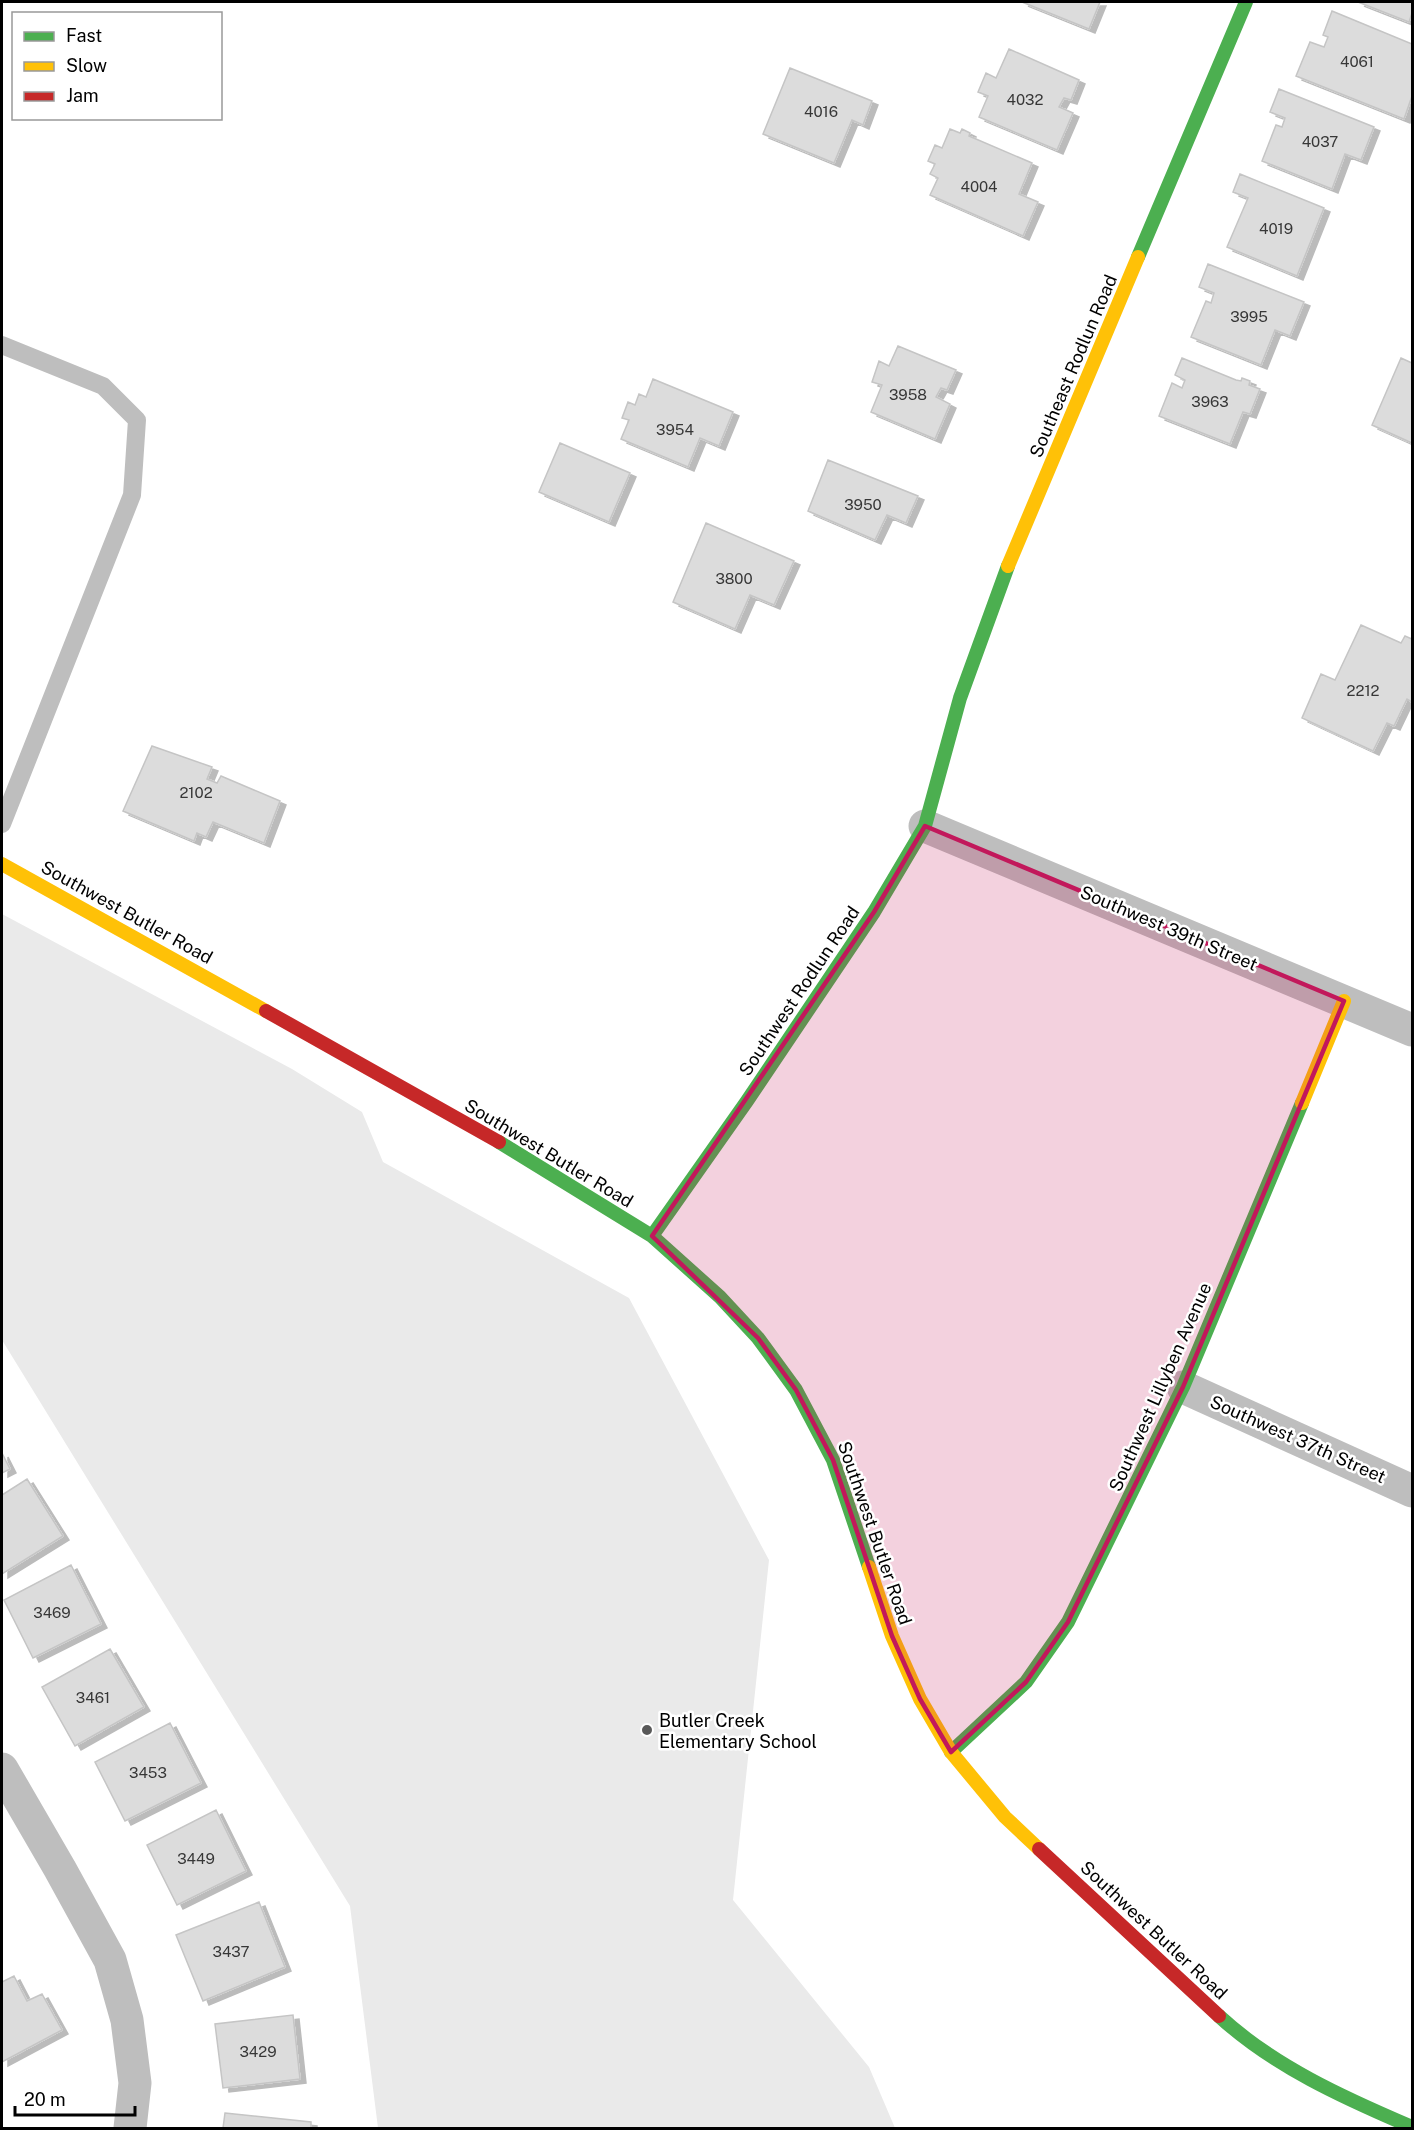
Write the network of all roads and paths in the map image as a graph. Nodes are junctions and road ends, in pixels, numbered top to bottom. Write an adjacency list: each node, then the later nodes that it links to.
1 (1246, 2): 3 (street, Southeast Rodlun Road)
2 (2, 345): 4 (lane)
3 (945, 750): 5 (street, Southwest Rodlun Road)
4 (2, 824)
5 (925, 826): 7 (street, Southwest 39th Street); 9 (street, Southwest Rodlun Road)
6 (2, 864): 9 (street, Southwest Butler Road)
7 (1344, 1001): 8 (street, Southwest 39th Street); 10 (street, Southwest Lillyben Avenue)
8 (1413, 1030)
9 (652, 1236): 12 (street, Southwest Butler Road)
10 (1183, 1388): 11 (street, Southwest 37th Street); 12 (street, Southwest Lillyben Avenue)
11 (1413, 1491)
12 (951, 1752): 14 (street, Southwest Butler Road)
13 (2, 1769): 15 (street)
14 (1413, 2127)
15 (130, 2128)

